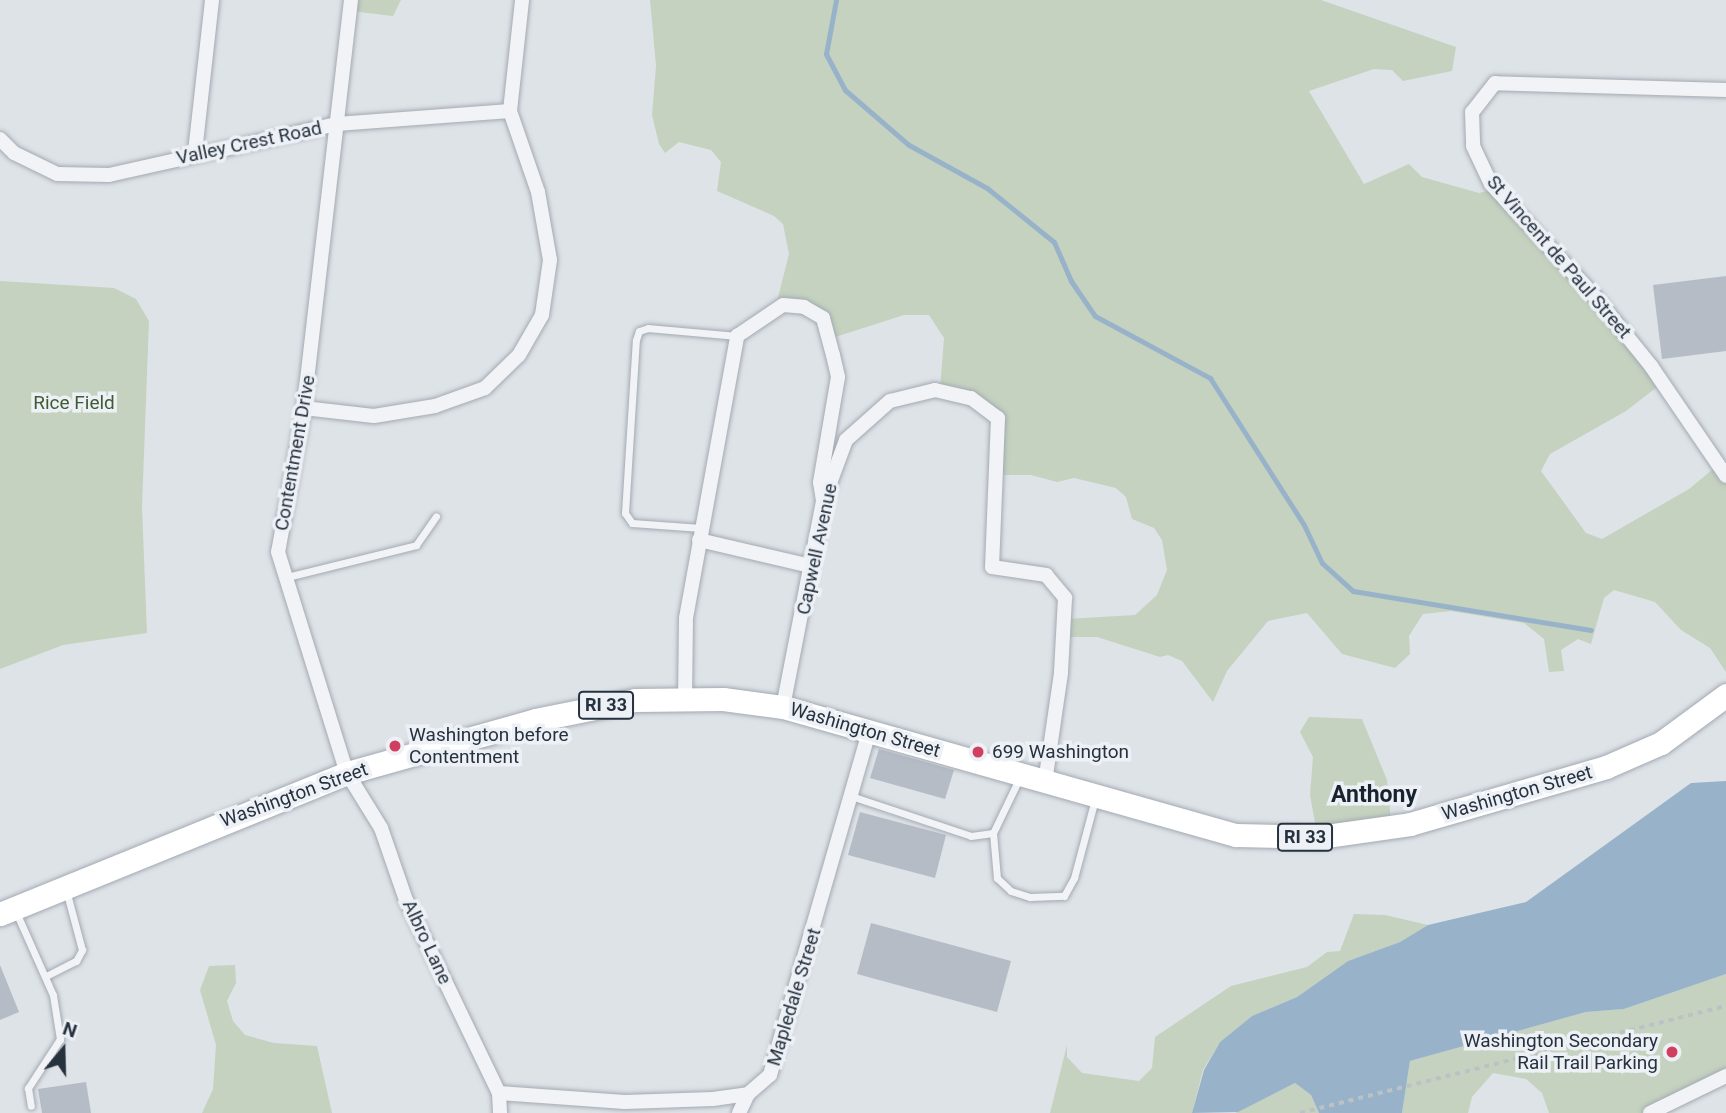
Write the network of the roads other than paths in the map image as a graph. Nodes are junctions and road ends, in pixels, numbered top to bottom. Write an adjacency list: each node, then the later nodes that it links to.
1 (212, 0): 8 (street)
2 (351, 0): 6 (street, Contentment Drive)
3 (522, 0): 5 (street)
4 (1726, 90): 11 (street, St Vincent de Paul Street)
5 (510, 111): 6 (street, Valley Crest Road); 10 (street)
6 (337, 124): 8 (street, Valley Crest Road); 10 (street, Contentment Drive)
7 (0, 139): 8 (street, Valley Crest Road)
8 (195, 152)
9 (737, 336): 12 (street); 14 (street); 14 (lane)
10 (304, 408): 16 (street, Contentment Drive)
11 (1726, 476)
12 (823, 502): 15 (street, Capwell Avenue); 23 (street, Capwell Avenue)
13 (436, 516): 16 (lane)
14 (700, 534): 15 (street); 18 (street)
15 (811, 566): 19 (street, Capwell Avenue)
16 (286, 577): 21 (street, Contentment Drive)
17 (1726, 695): 25 (main road, Washington Street / RI 33)
18 (685, 700): 19 (main road, Washington Street / RI 33); 21 (main road, Washington Street / RI 33)
19 (783, 707): 20 (main road, Washington Street / RI 33)
20 (869, 731): 22 (main road, Washington Street / RI 33); 24 (street, Mapledale Street)
21 (346, 773): 27 (main road, Washington Street / RI 33); 31 (street, Albro Lane)
22 (1020, 775): 23 (main road, Washington Street / RI 33); 26 (lane)
23 (1045, 783): 25 (main road, Washington Street / RI 33)
24 (851, 796): 26 (lane); 32 (street, Mapledale Street)
25 (1096, 798): 26 (lane)
26 (993, 833)
27 (65, 887): 28 (main road, Washington Street / RI 33); 29 (lane)
28 (7, 911): 29 (lane)
29 (46, 976): 33 (lane)
30 (1726, 1076): 36 (street)
31 (499, 1093): 32 (street); 34 (street, Albro Lane)
32 (748, 1094): 35 (street, Mapledale Street)
33 (30, 1106)
34 (500, 1113)
35 (739, 1113)
36 (1650, 1113)

